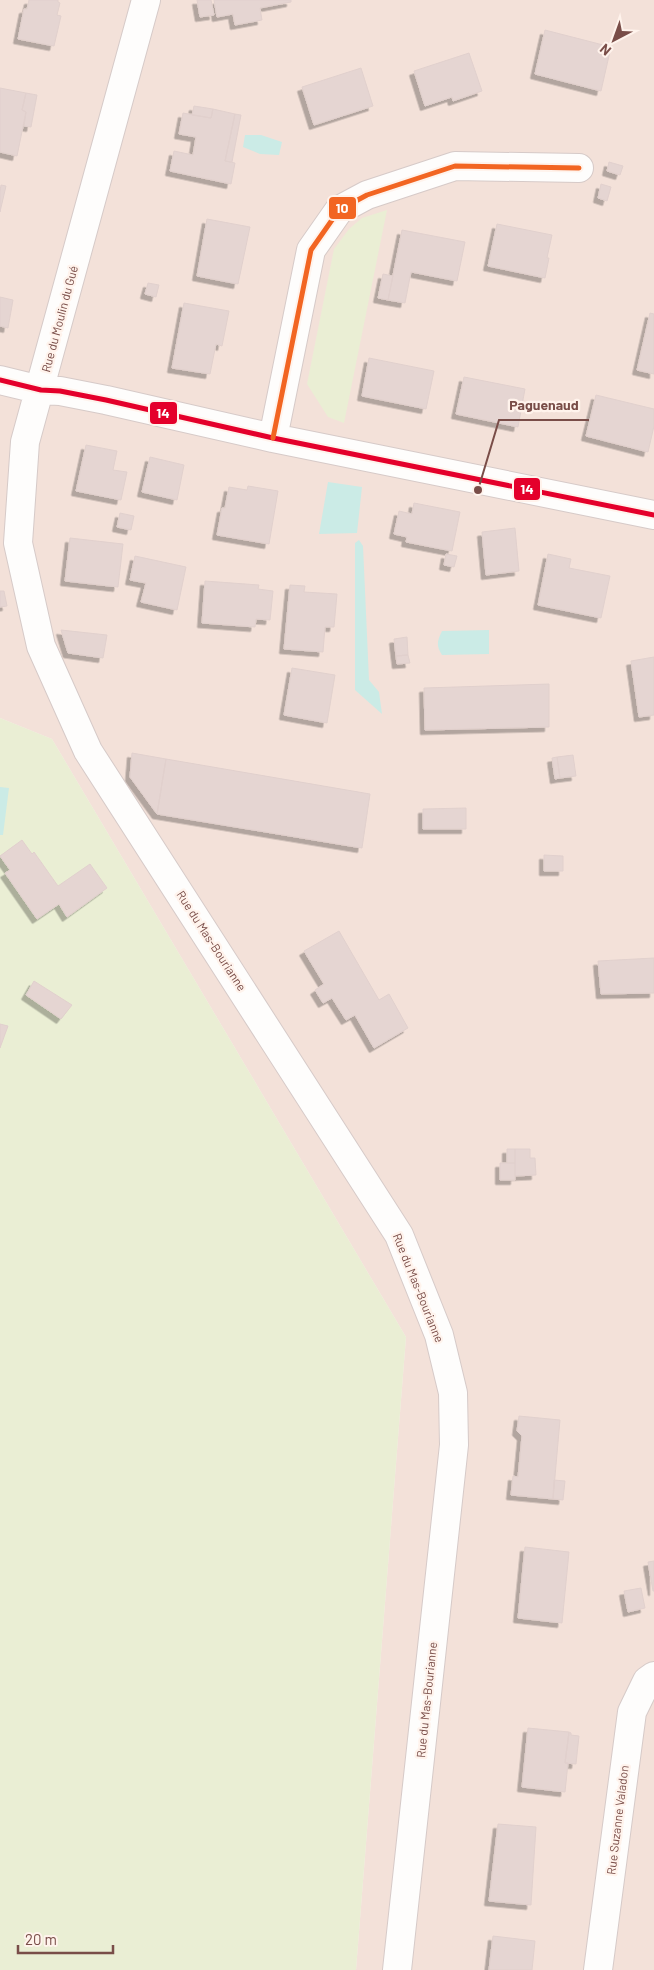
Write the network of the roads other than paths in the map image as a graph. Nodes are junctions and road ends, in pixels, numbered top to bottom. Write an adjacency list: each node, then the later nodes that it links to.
1 (146, 0): 4 (street, Rue du Moulin du Gué)
2 (579, 168): 5 (street)
3 (0, 380): 4 (street)
4 (41, 390): 5 (street); 7 (street, Rue du Moulin du Gué)
5 (273, 438): 6 (street)
6 (654, 515)
7 (88, 751): 9 (street, Rue du Mas-Bourianne)
8 (654, 1676): 10 (street, Rue Suzanne Valadon)
9 (397, 1970)
10 (598, 1970)

